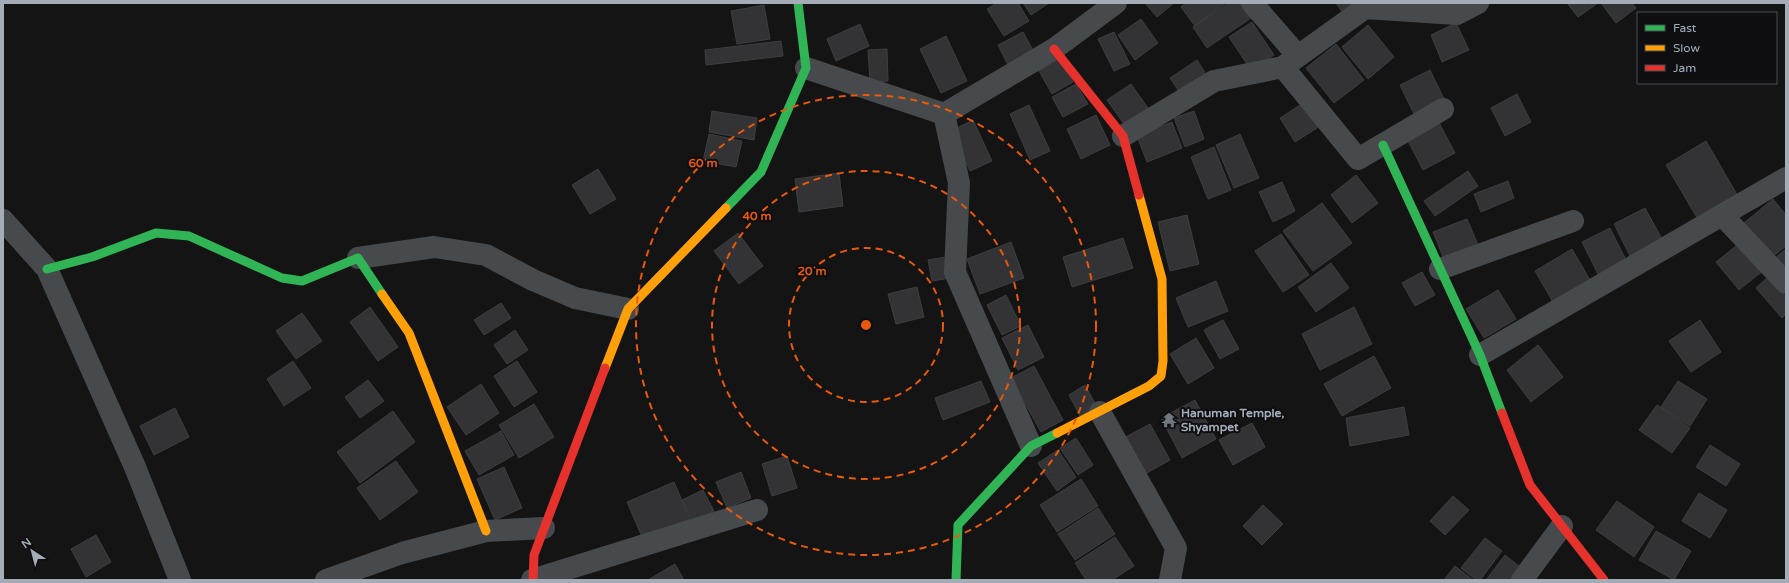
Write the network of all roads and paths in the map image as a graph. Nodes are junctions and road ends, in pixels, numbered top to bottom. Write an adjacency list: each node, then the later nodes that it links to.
1 (798, 3): 8 (street)
2 (1116, 3): 6 (street)
3 (1252, 3): 7 (street)
4 (1478, 3): 5 (street)
5 (1396, 7): 7 (street)
6 (1054, 49): 10 (street); 11 (street)
7 (1290, 61): 11 (street); 12 (street)
8 (806, 68): 10 (street); 21 (street)
9 (1443, 109): 12 (street)
10 (944, 114): 24 (street)
11 (1123, 136): 23 (street)
12 (1383, 144): 19 (street)
13 (1786, 178): 14 (street)
14 (1722, 214): 20 (street); 22 (street)
15 (3, 220): 18 (street)
16 (1573, 221): 19 (street)
17 (358, 258): 18 (street); 21 (street); 28 (street)
18 (47, 269): 29 (street)
19 (1440, 269): 22 (street)
20 (1786, 284)
21 (628, 309): 27 (street)
22 (1480, 355): 26 (street)
23 (1100, 412): 24 (street); 33 (street)
24 (1031, 446): 32 (street)
25 (757, 510): 31 (street)
26 (1562, 526): 34 (street); 35 (street)
27 (544, 528): 28 (street); 31 (street)
28 (486, 531): 30 (street)
29 (180, 580)
30 (326, 580)
31 (532, 580)
32 (956, 580)
33 (1170, 580)
34 (1522, 580)
35 (1604, 580)

